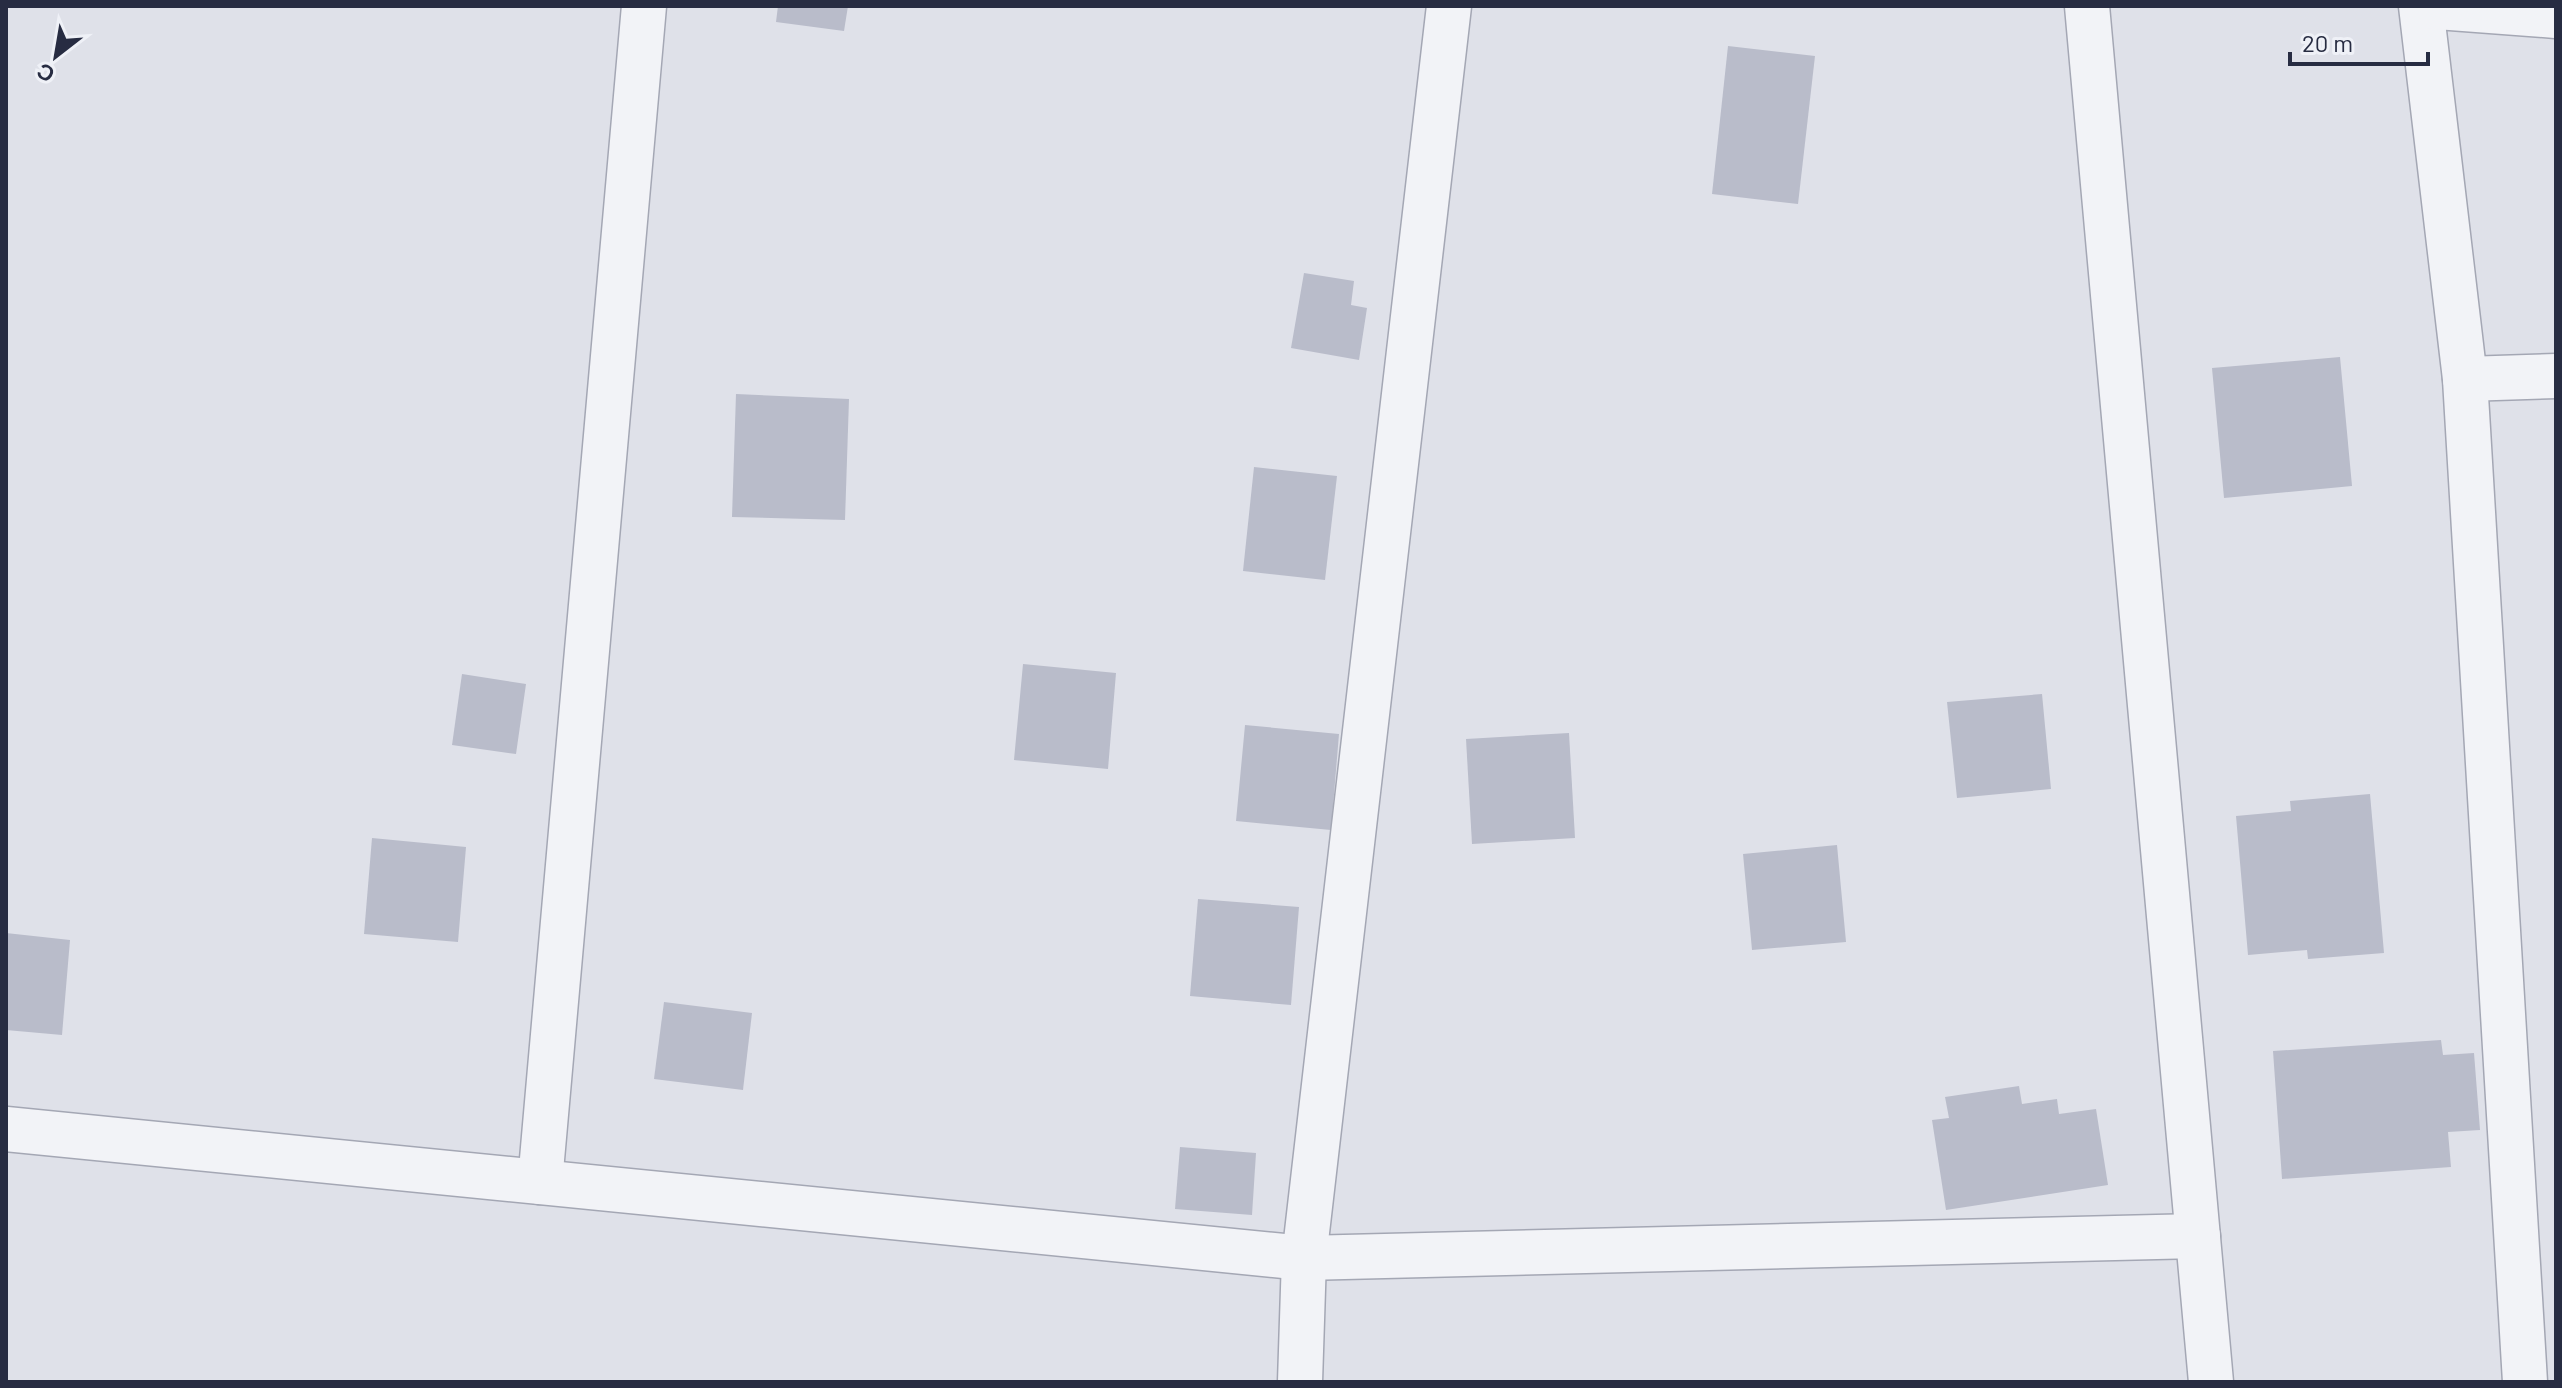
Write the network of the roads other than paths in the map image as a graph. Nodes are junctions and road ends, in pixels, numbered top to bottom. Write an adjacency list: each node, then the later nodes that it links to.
1 (644, 6): 9 (street)
2 (1449, 6): 11 (street)
3 (2087, 6): 10 (street)
4 (2423, 6): 5 (street); 7 (street)
5 (2556, 16)
6 (2556, 376): 7 (street)
7 (2465, 379): 14 (street)
8 (6, 1129): 9 (street)
9 (540, 1182): 11 (street)
10 (2198, 1236): 11 (street); 13 (street)
11 (1304, 1258): 12 (street)
12 (1300, 1382)
13 (2211, 1382)
14 (2525, 1382)

